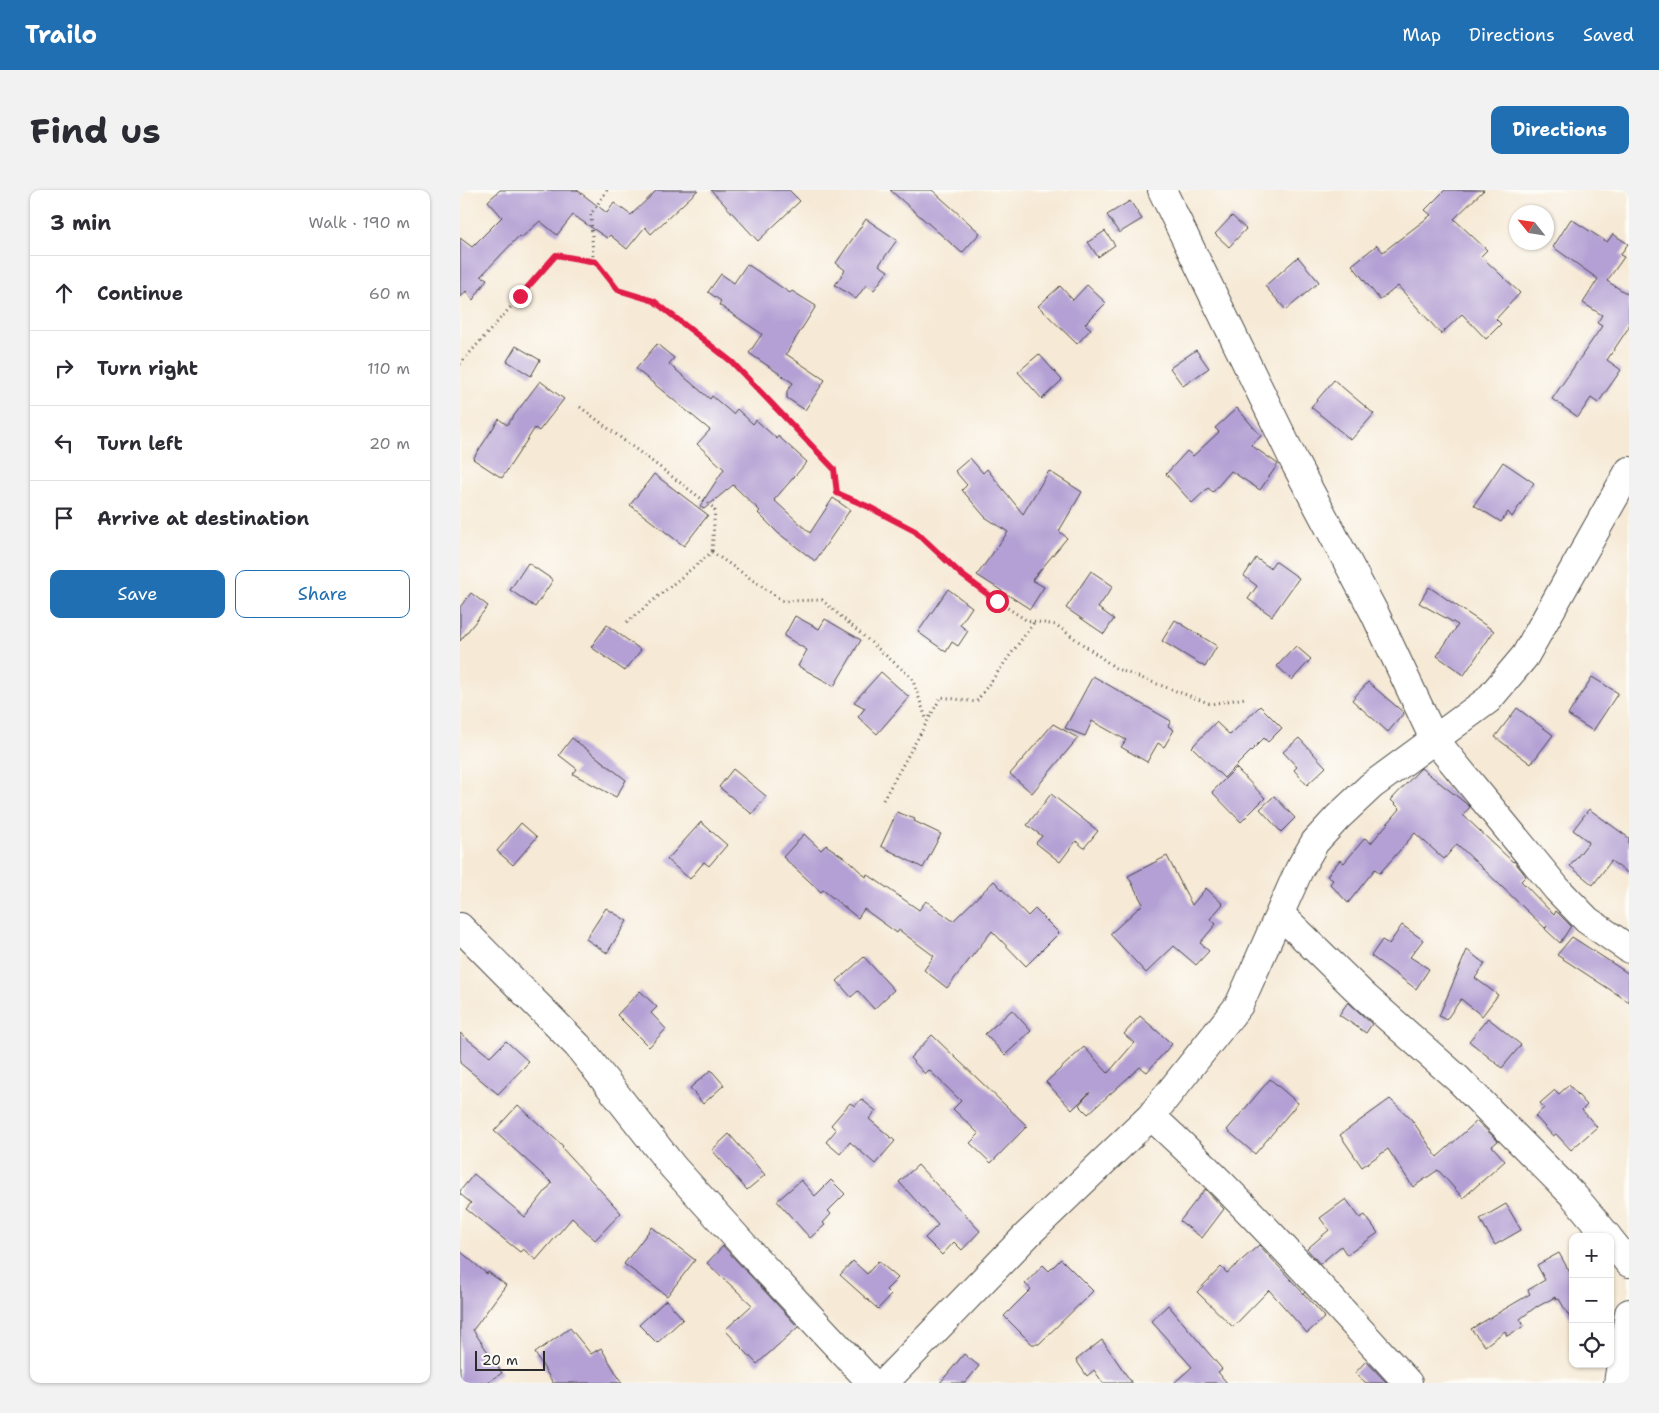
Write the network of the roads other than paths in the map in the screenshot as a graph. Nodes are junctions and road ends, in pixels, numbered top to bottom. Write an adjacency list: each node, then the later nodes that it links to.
1 (1162, 190): 3 (street)
2 (1629, 471): 3 (street)
3 (1434, 739): 4 (street); 6 (street)
4 (1280, 914): 7 (street); 8 (street)
5 (460, 927): 12 (street)
6 (1629, 949)
7 (1151, 1116): 13 (street); 14 (street)
8 (1605, 1233)
9 (1614, 1245): 10 (street)
10 (1629, 1263)
11 (1629, 1313): 15 (street)
12 (872, 1383)
13 (884, 1383)
14 (1408, 1383)
15 (1618, 1383)

